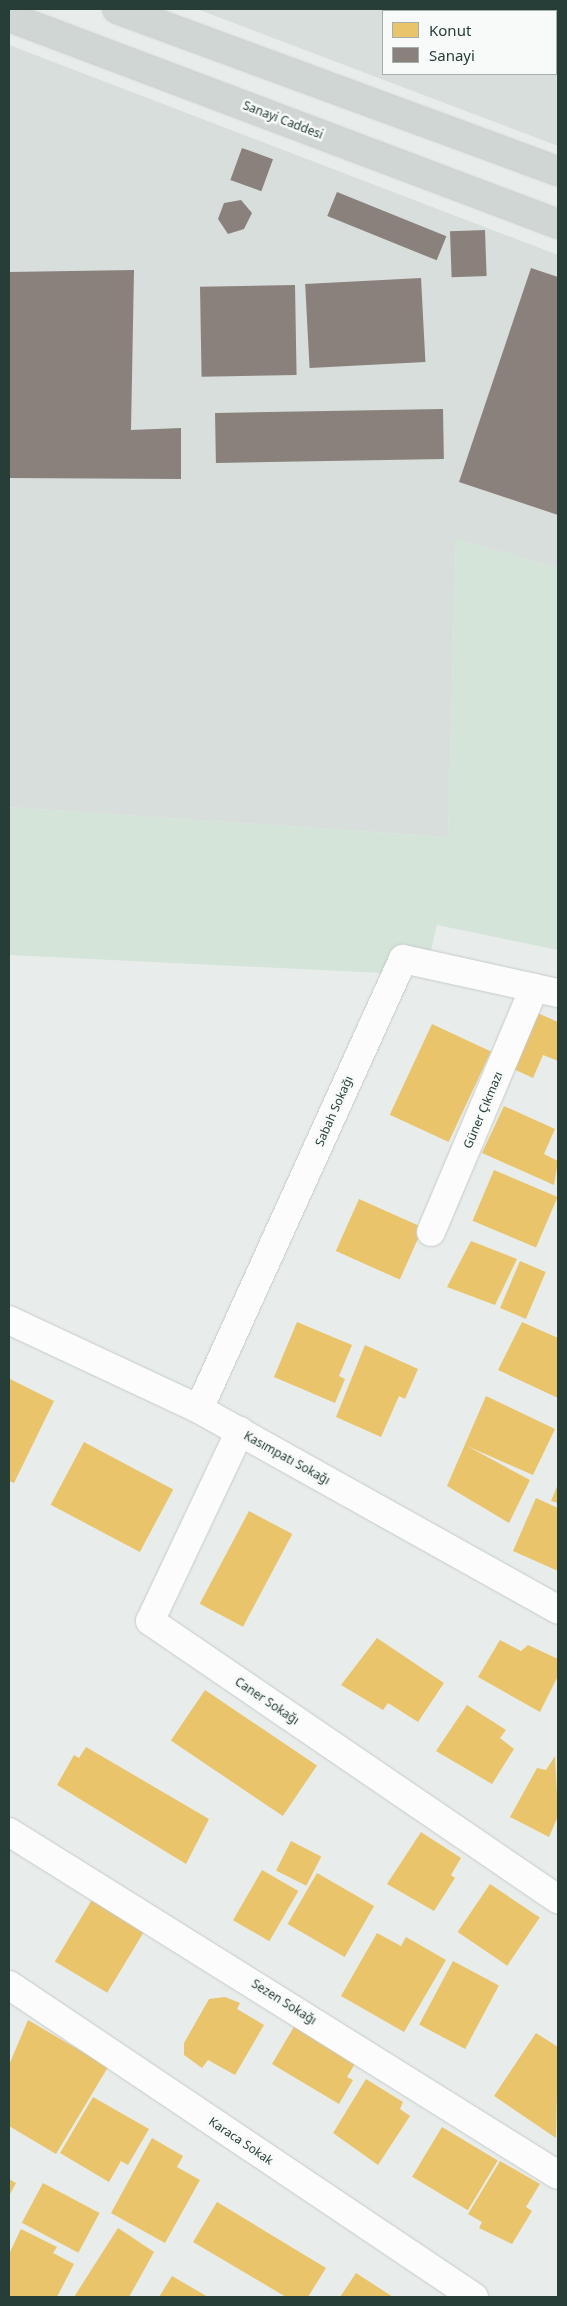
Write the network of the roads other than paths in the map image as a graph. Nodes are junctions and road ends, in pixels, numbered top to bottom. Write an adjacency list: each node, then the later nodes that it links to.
1 (117, 9): 3 (main road)
2 (9, 17): 4 (main road, Sanayi Caddesi)
3 (558, 171)
4 (558, 224)
5 (546, 990): 6 (street, Güner Çıkmazı); 8 (street, Sabah Sokağı)
6 (431, 1232)
7 (9, 1320): 8 (street, Kasımpatı Sokağı)
8 (199, 1409): 9 (street, Kasımpatı Sokağı)
9 (240, 1431): 10 (street, Kasımpatı Sokağı); 12 (street, Caner Sokağı)
10 (558, 1610)
11 (9, 1832): 14 (street, Sezen Sokağı)
12 (558, 1900)
13 (9, 1985): 15 (street, Karaca Sokak)
14 (558, 2175)
15 (474, 2297)

